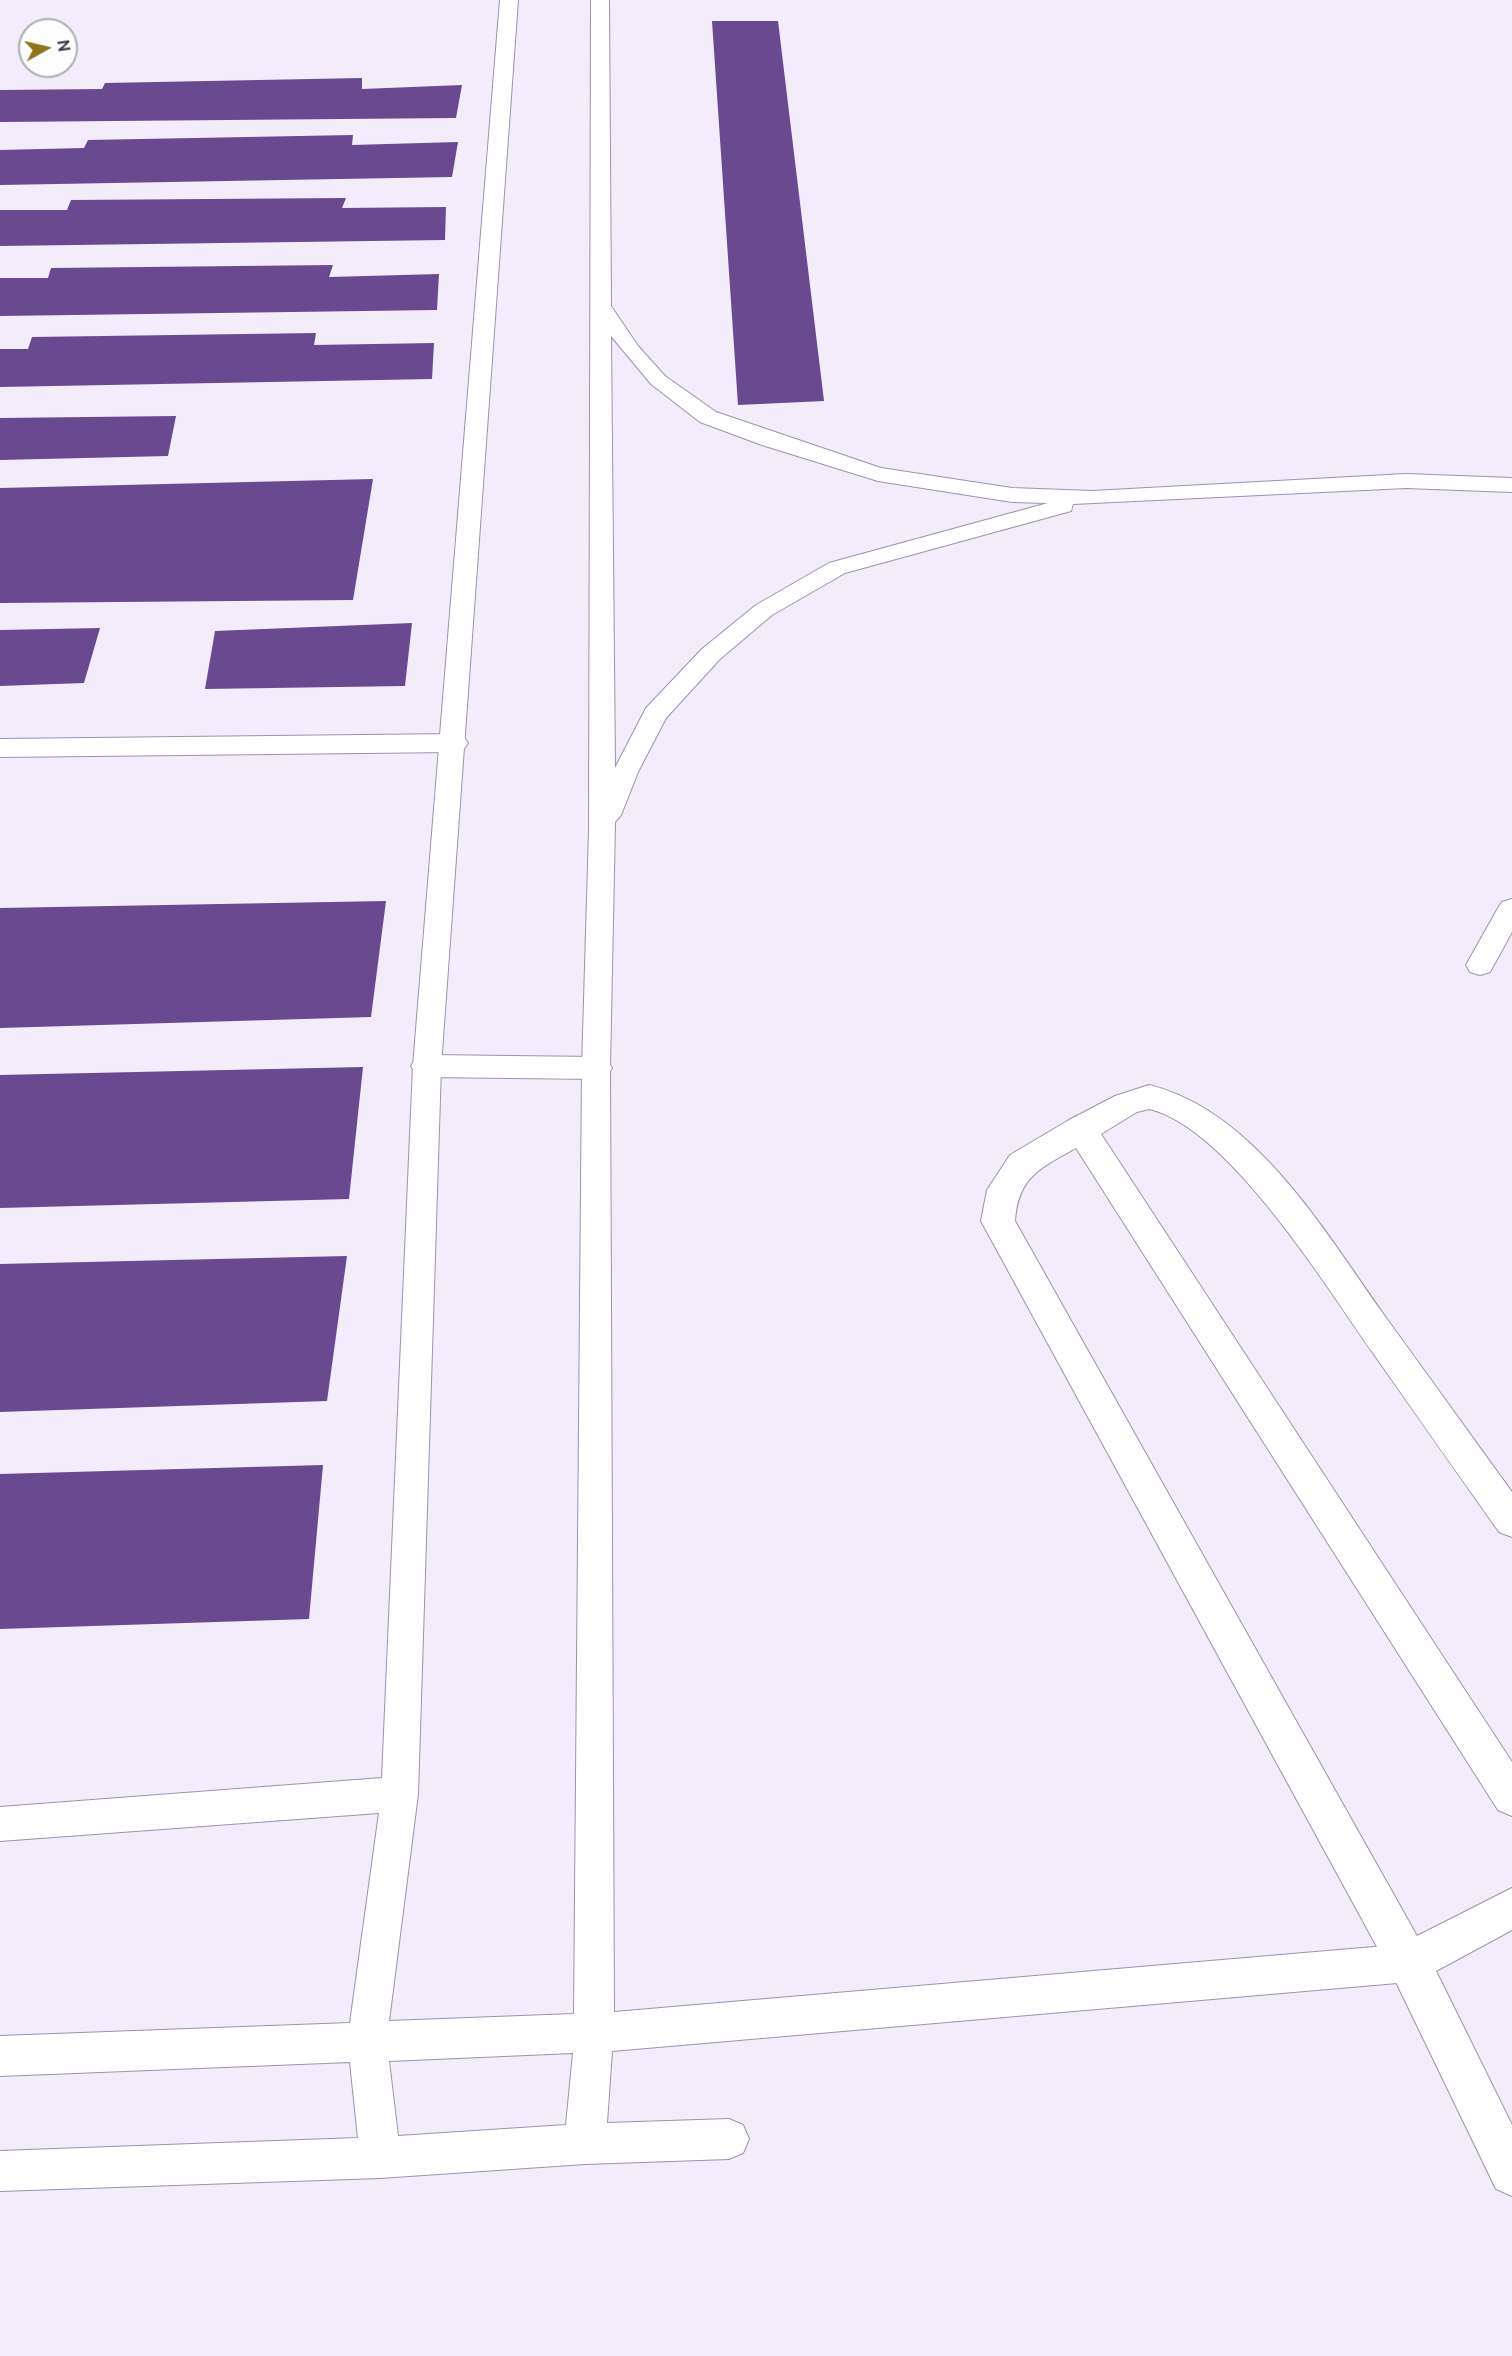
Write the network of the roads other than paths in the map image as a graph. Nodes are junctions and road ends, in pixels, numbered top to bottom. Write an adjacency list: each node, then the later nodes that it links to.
1 (509, 0): 6 (lane)
2 (600, 0): 3 (lane)
3 (599, 304): 5 (lane); 8 (lane)
4 (1512, 485): 5 (lane)
5 (1092, 498): 8 (lane)
6 (454, 743): 7 (street); 11 (lane)
7 (0, 748)
8 (602, 830): 12 (lane)
9 (1512, 908): 10 (lane)
10 (1480, 966)
11 (428, 1066): 12 (street); 15 (lane)
12 (596, 1068): 20 (lane)
13 (1080, 1128): 14 (street); 16 (street); 19 (street)
14 (1512, 1521)
15 (400, 1794): 17 (lane); 21 (lane)
16 (1512, 1797)
17 (0, 1824)
18 (1512, 1908): 19 (street)
19 (1409, 1963): 20 (lane); 27 (street)
20 (594, 2033): 21 (lane); 24 (lane)
21 (367, 2040): 22 (lane); 25 (lane)
22 (0, 2056)
23 (729, 2139): 24 (lane)
24 (585, 2144): 25 (lane)
25 (380, 2158): 26 (lane)
26 (0, 2171)
27 (1512, 2173)

